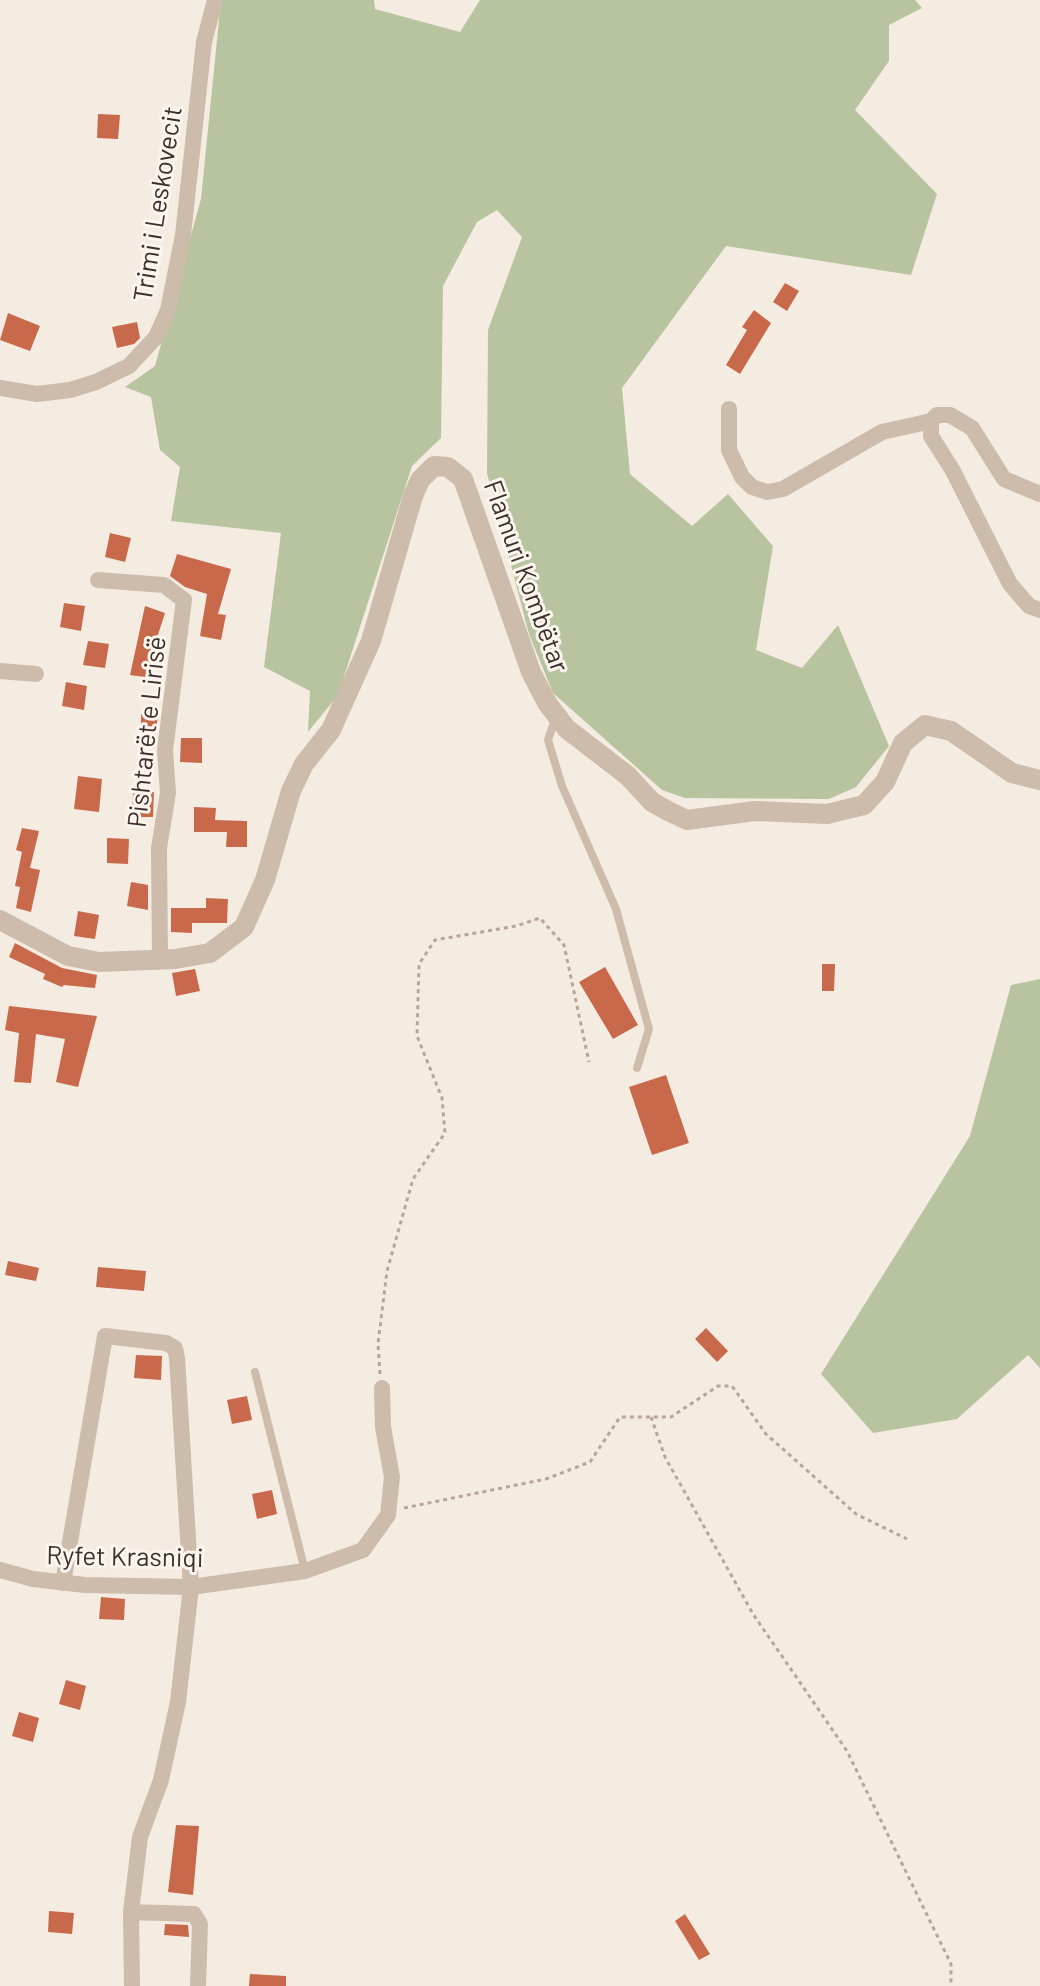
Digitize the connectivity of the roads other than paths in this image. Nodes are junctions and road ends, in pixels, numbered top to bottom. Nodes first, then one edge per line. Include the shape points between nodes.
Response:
1 (215, 0) edge
2 (0, 388) edge
3 (729, 409) dead end
4 (931, 421) junction
5 (1040, 494) edge
6 (98, 580) dead end
7 (1040, 610) edge
8 (0, 671) edge
9 (36, 674) dead end
10 (556, 714) junction
11 (1040, 780) edge
12 (0, 920) edge
13 (160, 960) junction
14 (637, 1068) dead end
15 (255, 1372) dead end
16 (382, 1388) road end
17 (0, 1570) edge
18 (305, 1571) junction
19 (63, 1583) junction
20 (191, 1587) junction
21 (131, 1912) junction
22 (132, 1986) edge
23 (198, 1986) edge

1 - 2 street, Trimi i Leskovecit via 204,42 183,235 168,310 156,337 129,366 83,386 37,394
3 - 4 street via 729,450 742,477 767,492 783,489 882,432
4 - 5 street via 950,415 972,428 1004,479
4 - 7 street via 931,436 1010,584 1029,606
6 - 13 street, Pishtarët e Lirisë via 164,585 184,600 165,750 168,793 159,848
8 - 9 street
10 - 11 street, Flamuri Kombëtar via 652,802 687,820 755,811 827,814 864,805 885,782 903,743 925,725 951,731 1012,773
10 - 13 street, Flamuri Kombëtar via 531,672 463,479 448,467 434,466 413,496 371,641 331,730 291,791 265,880 244,927 210,953
10 - 14 lane via 548,740 562,786 616,909 649,1029
12 - 13 street, Flamuri Kombëtar via 68,956 99,962
15 - 18 lane
16 - 18 street, Ryfet Krasniqi via 392,1477 389,1511 363,1550
17 - 19 street, Ryfet Krasniqi
18 - 20 street, Ryfet Krasniqi
19 - 20 street, Ryfet Krasniqi
19 - 20 street via 105,1336 175,1348
20 - 21 street via 178,1702 161,1780 140,1837
21 - 22 street
21 - 23 street via 194,1914 200,1924

